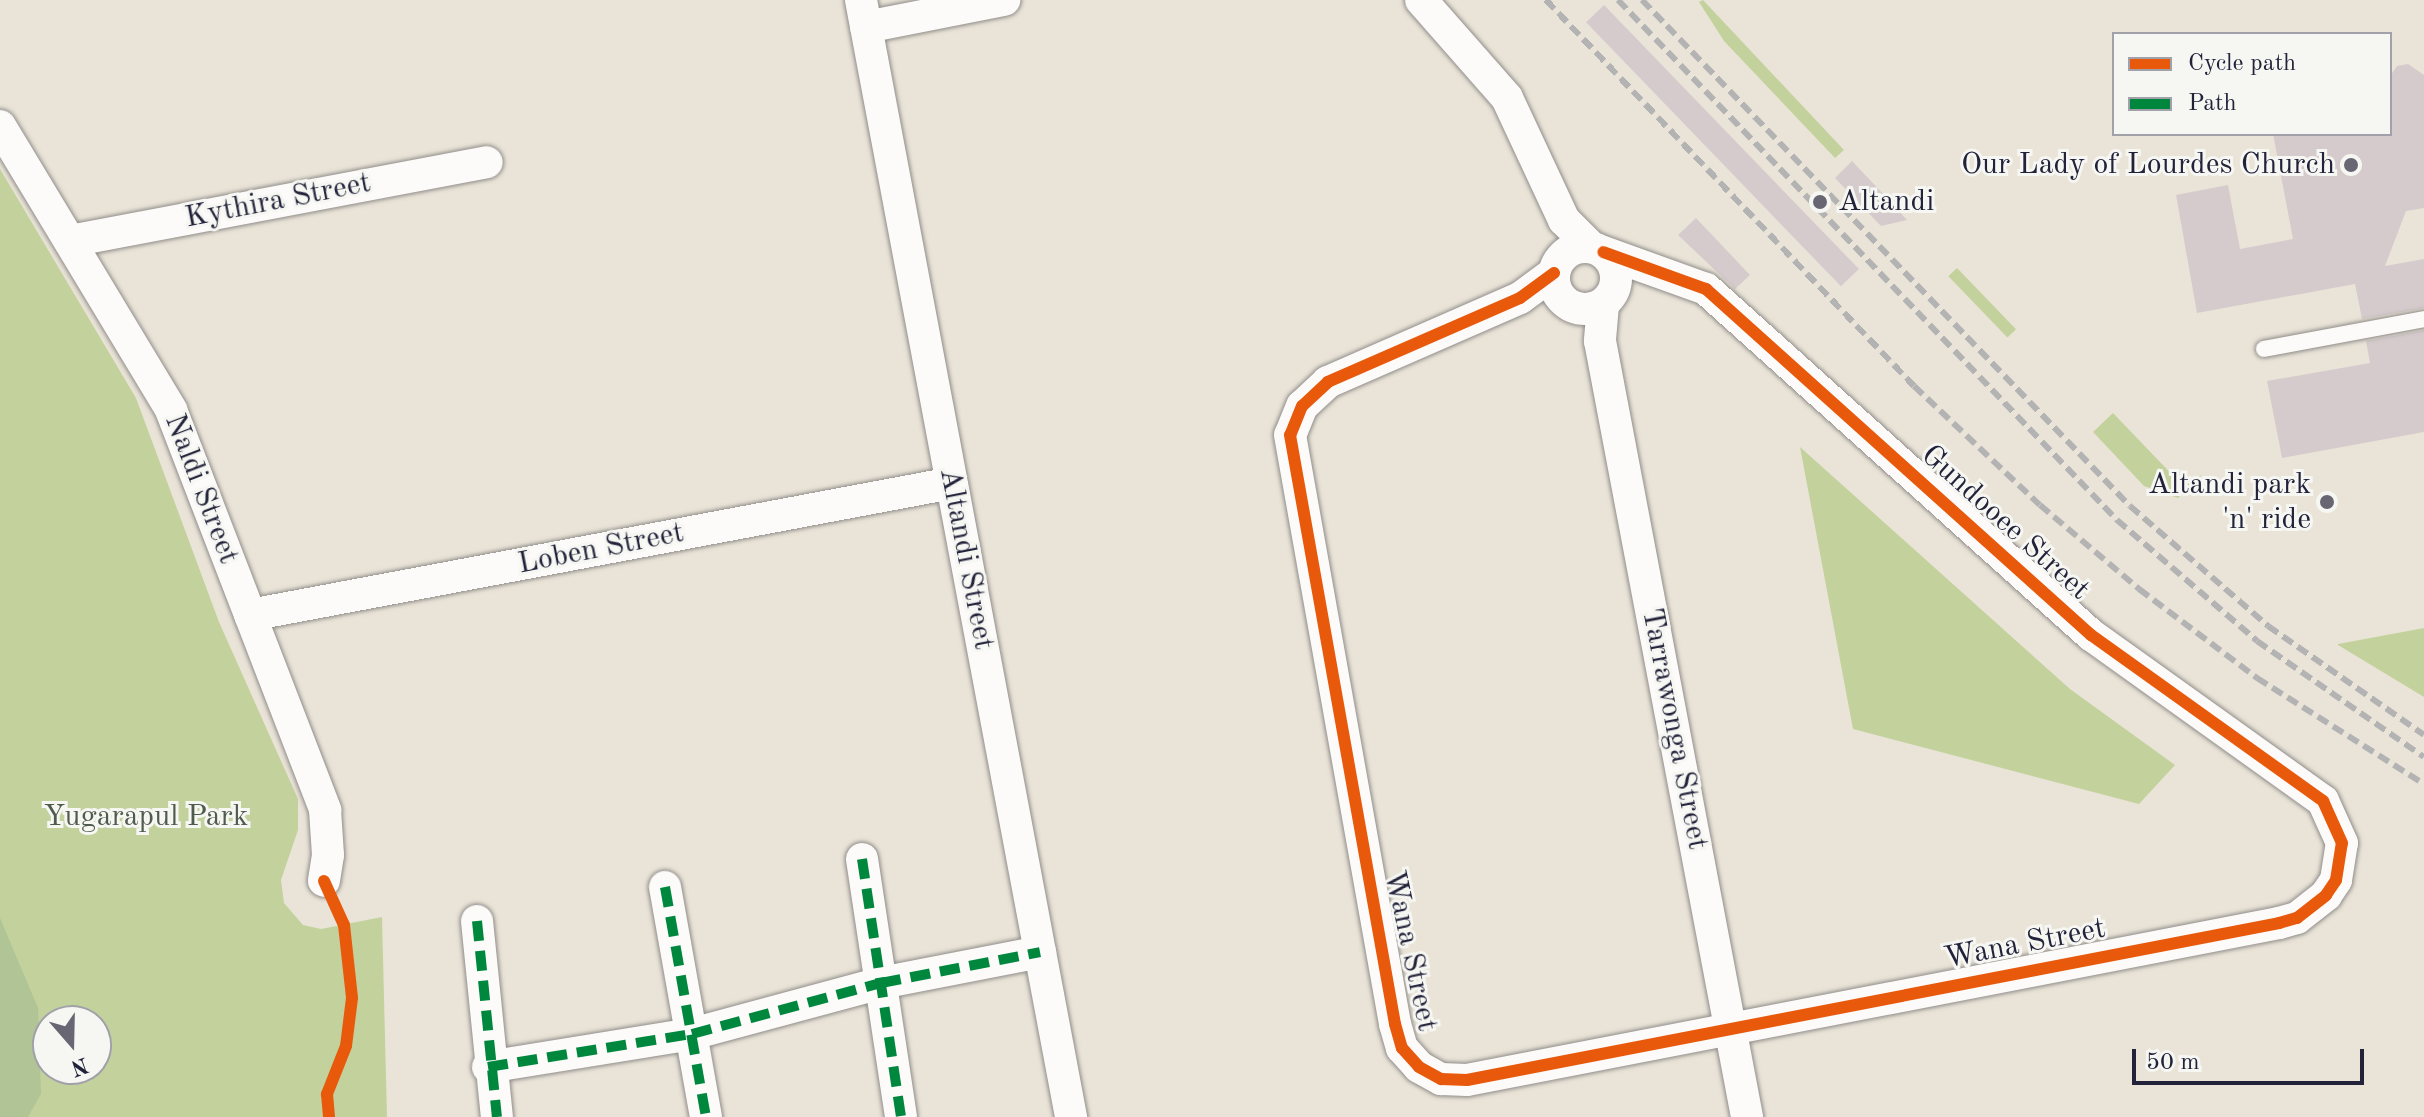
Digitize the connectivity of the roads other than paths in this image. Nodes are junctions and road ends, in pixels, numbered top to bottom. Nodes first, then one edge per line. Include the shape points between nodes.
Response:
1 (1004, 0) edge
2 (1421, 0) edge
3 (864, 13) edge
4 (0, 126) edge
5 (487, 162) dead end
6 (1564, 220) junction
7 (70, 241) junction
8 (1597, 250) junction
9 (1588, 285) junction
10 (2424, 319) edge
11 (2264, 349) dead end
12 (952, 483) junction
13 (250, 615) junction
14 (862, 859) dead end
15 (2341, 862) joint
16 (324, 881) dead end
17 (665, 887) dead end
18 (477, 921) dead end
19 (1040, 952) junction
20 (881, 983) junction
21 (1730, 1027) junction
22 (692, 1034) junction
23 (488, 1067) junction
24 (901, 1116) edge
25 (497, 1117) edge
26 (706, 1117) edge
27 (1071, 1117) edge
28 (1747, 1117) edge

1 - 3 street
2 - 6 street, Gundooee Street via 1507,98
3 - 12 street, Altandi Street
4 - 7 street, Naldi Street
5 - 7 street, Kythira Street
6 - 8 street, Gundooee Street
6 - 9 street
7 - 13 street, Naldi Street via 162,391
8 - 9 street, Gundooee Street
8 - 9 street via 1567,252
9 - 15 street, Gundooee Street via 1668,271 1706,289 2091,635 2226,736 2311,790 2339,828
9 - 21 street, Tarrawonga Street
9 - 21 street, Wana Street via 1520,298 1328,382 1302,406 1290,435 1397,1036 1419,1067 1454,1081
10 - 11 lane
12 - 13 street, Loben Street
12 - 19 street, Altandi Street
13 - 16 street, Naldi Street via 325,810
14 - 20 street
15 - 21 street, Wana Street via 2319,902 2279,923
17 - 22 street
18 - 23 street
19 - 20 street
19 - 27 street, Altandi Street
20 - 22 street
20 - 24 street
21 - 28 street, Tarrawonga Street
22 - 23 street
22 - 26 street
23 - 25 street

